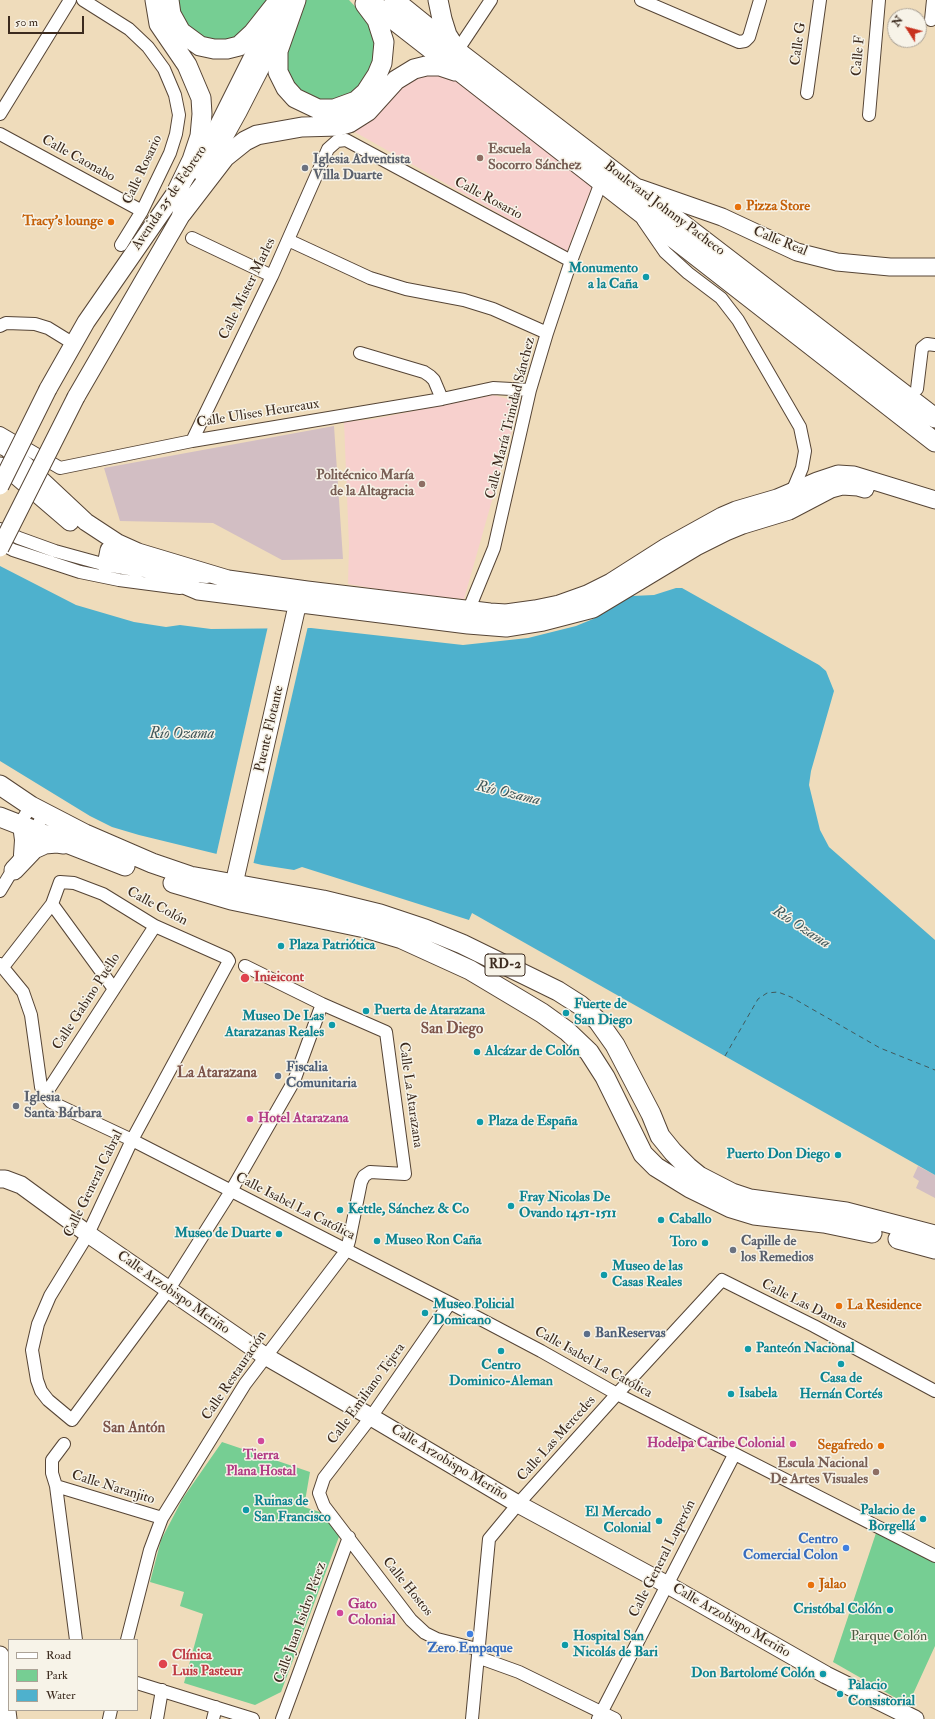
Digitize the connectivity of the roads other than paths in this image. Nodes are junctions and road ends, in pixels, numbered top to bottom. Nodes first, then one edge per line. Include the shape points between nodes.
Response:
1 (70, 0) edge
2 (83, 0) edge
3 (155, 0) edge
4 (168, 0) edge
5 (280, 0) edge
6 (295, 0) edge
7 (361, 0) edge
8 (368, 0) edge
9 (394, 0) edge
10 (438, 0) edge
11 (491, 0) edge
12 (760, 0) edge
13 (820, 0) edge
14 (879, 0) edge
15 (933, 0) edge
16 (643, 1) edge
17 (931, 20) dead end
18 (457, 51) junction
19 (462, 74) junction
20 (807, 93) dead end
21 (0, 114) edge
22 (869, 115) dead end
23 (0, 134) edge
24 (328, 149) joint
25 (604, 174) junction
26 (632, 185) junction
27 (178, 189) junction
28 (142, 211) junction
29 (639, 212) junction
30 (182, 213) junction
31 (192, 238) dead end
32 (288, 240) junction
33 (121, 245) dead end
34 (571, 261) junction
35 (935, 266) edge
36 (272, 276) junction
37 (0, 326) edge
38 (547, 333) junction
39 (74, 344) junction
40 (929, 345) edge
41 (360, 353) dead end
42 (917, 389) dead end
43 (530, 390) junction
44 (442, 399) junction
45 (935, 418) edge
46 (0, 433) edge
47 (192, 440) junction
48 (935, 442) edge
49 (0, 445) edge
50 (0, 466) edge
51 (0, 486) edge
52 (792, 492) junction
53 (935, 500) edge
54 (935, 511) edge
55 (0, 529) edge
56 (0, 543) edge
57 (0, 548) edge
58 (108, 558) junction
59 (153, 572) junction
60 (228, 579) junction
61 (198, 591) junction
62 (299, 596) junction
63 (469, 609) junction
64 (0, 785) edge
65 (37, 809) junction
66 (0, 817) edge
67 (28, 828) junction
68 (72, 846) junction
69 (16, 864) junction
70 (234, 884) junction
71 (0, 891) edge
72 (52, 904) junction
73 (155, 926) junction
74 (227, 958) joint
75 (2, 965) edge
76 (245, 966) dead end
77 (114, 989) junction
78 (322, 1004) junction
79 (45, 1095) junction
80 (132, 1140) junction
81 (405, 1174) joint
82 (0, 1179) edge
83 (231, 1191) junction
84 (88, 1234) junction
85 (935, 1235) edge
86 (935, 1249) edge
87 (346, 1251) junction
88 (722, 1280) joint
89 (169, 1289) junction
90 (450, 1303) junction
91 (265, 1356) junction
92 (935, 1391) edge
93 (616, 1394) junction
94 (371, 1417) junction
95 (64, 1444) dead end
96 (734, 1455) junction
97 (56, 1486) junction
98 (518, 1504) junction
99 (324, 1506) joint
100 (162, 1518) junction
101 (349, 1537) junction
102 (935, 1556) edge
103 (666, 1584) junction
104 (76, 1639) edge
105 (127, 1639) edge
106 (480, 1652) junction
107 (0, 1655) edge
108 (0, 1660) edge
109 (138, 1683) edge
110 (162, 1690) junction
111 (214, 1713) edge
112 (599, 1716) edge
113 (8, 1719) edge
114 (157, 1719) edge
115 (253, 1719) edge
116 (282, 1719) edge
117 (472, 1719) edge
118 (615, 1719) edge
119 (916, 1719) edge

1 - 21 street
2 - 28 street, Calle Rosario via 129,29 148,47 164,70 175,95 179,115 176,134 170,153
3 - 27 main road via 159,24 187,65 201,98 200,136
4 - 5 main road via 171,14 182,32 200,46 220,49 239,46
5 - 27 main road, Avenida 25 de Febrero via 218,126
6 - 7 main road via 278,51 278,72 286,88 295,98 318,109 334,109 356,101 366,92 382,63 384,42 378,20
6 - 30 main road, Avenida 25 de Febrero via 238,112
8 - 19 main road, Boulevard Johnny Pacheco
9 - 18 main road, Boulevard Johnny Pacheco
10 - 18 main road via 447,35
11 - 18 street
12 - 16 street via 749,37 738,42
13 - 20 street, Calle G
14 - 22 street, Calle F
15 - 17 street
18 - 25 main road, Boulevard Johnny Pacheco
19 - 25 main road, Boulevard Johnny Pacheco
19 - 30 main road via 440,66 414,69 396,80 368,111 350,123 339,126 302,127 257,135 225,157
23 - 28 street, Calle Caonabo
24 - 32 street, Calle Mister Marles
24 - 34 street, Calle Rosario via 337,141 346,140
25 - 26 main road, Boulevard Johnny Pacheco
25 - 29 main road, Boulevard Johnny Pacheco
25 - 34 street, Calle María Trinidad Sánchez
26 - 35 main road, Calle Real via 722,217 797,252 831,260 890,267
26 - 45 main road, Boulevard Johnny Pacheco
27 - 39 main road, Avenida 25 de Febrero via 86,322
28 - 33 street, Calle Rosario
29 - 48 main road, Boulevard Johnny Pacheco
29 - 52 street, Boulevard Johnny Pacheco via 665,252 721,298 738,320 800,428 805,451 802,468
30 - 57 main road, Avenida 25 de Febrero, bridge via 76,397
31 - 36 street
32 - 36 street, Calle Mister Marles
32 - 38 street via 370,278 406,289 464,300
34 - 38 street, Calle María Trinidad Sánchez
36 - 47 street, Calle Mister Marles
37 - 39 street via 6,323 35,324 48,328
38 - 43 street, Calle María Trinidad Sánchez
39 - 51 main road, Avenida 25 de Febrero, bridge via 48,389
40 - 42 street via 922,348
41 - 44 street via 424,372 434,380
43 - 44 street, Calle Ulises Heureaux via 492,388
43 - 63 street, Calle María Trinidad Sánchez via 494,548
44 - 47 street, Calle Ulises Heureaux
46 - 47 street, Calle Ulises Heureaux via 60,468
49 - 60 main road via 7,448 86,522 118,543 138,552
50 - 58 main road via 14,474
52 - 53 main road via 838,474 854,475
52 - 63 main road via 722,516 587,594 559,604 506,613
54 - 62 main road via 858,487 842,486 822,493 789,512 726,532 696,547 593,609 543,622 506,628 468,625
55 - 58 street via 55,551
56 - 61 street via 13,550 80,572
58 - 59 main road
59 - 60 street
59 - 61 main road
60 - 62 main road
61 - 62 main road
62 - 63 main road
62 - 70 main road, Puente Flotante
64 - 65 main road, RD-2
65 - 67 street
65 - 67 street
65 - 70 main road, RD-2 via 116,849 152,863 190,876
66 - 67 main road, RD-2
67 - 68 main road, RD-2
67 - 69 street
67 - 69 street via 21,840
68 - 69 main road via 45,844 34,849
68 - 70 main road, RD-2 via 180,886
69 - 71 street
70 - 85 main road, RD-2 via 323,900 397,919 462,944 558,991 598,1021 615,1045 660,1136 673,1152 699,1176 732,1193 767,1203 846,1212
70 - 86 main road, RD-2 via 402,939 470,970 542,1013 567,1031 589,1052 605,1077 643,1154 656,1167 704,1196 754,1215 849,1227
72 - 73 street, Calle Colón via 60,882 74,883 103,894
72 - 75 street
72 - 77 street
73 - 74 street, Calle Colón
73 - 77 street, Calle Gabino Puello
74 - 80 street, Calle General Cabral via 229,961
75 - 79 street via 23,992 30,1015 41,1087
76 - 78 street, Calle La Atarazana
77 - 79 street, Calle Gabino Puello
78 - 81 street, Calle La Atarazana via 386,1032
78 - 83 street via 294,1081
79 - 80 street, Calle Isabel La Católica via 51,1102
80 - 83 street, Calle Isabel La Católica
80 - 84 street, Calle General Cabral
81 - 87 street, Calle Restauración via 370,1172 364,1176
82 - 84 main road, Calle Arzobispo Meriño via 21,1185
83 - 87 street, Calle Isabel La Católica
83 - 89 street
84 - 89 main road, Calle Arzobispo Meriño
84 - 89 street, Calle General Cabral via 50,1296 38,1324 32,1350 36,1380 41,1391 72,1420
87 - 90 street, Calle Isabel La Católica
87 - 91 street, Calle Restauración
88 - 92 street, Calle Las Damas
88 - 93 street, Calle Las Mercedes
89 - 91 main road, Calle Arzobispo Meriño
90 - 93 street, Calle Isabel La Católica via 542,1351
90 - 94 street, Calle Emiliano Tejera
91 - 94 main road, Calle Arzobispo Meriño
91 - 100 street, Calle Restauración via 244,1384
93 - 96 street, Calle Isabel La Católica
93 - 98 street, Calle Las Mercedes
94 - 98 main road, Calle Arzobispo Meriño
94 - 99 street, Calle Emiliano Tejera via 324,1478 319,1493
95 - 97 street via 52,1460
96 - 102 street, Calle Isabel La Católica
96 - 103 street, Calle General Luperón
97 - 100 street, Calle Naranjito
97 - 104 street
98 - 103 main road, Calle Arzobispo Meriño
98 - 106 street, Calle Las Mercedes via 489,1539
99 - 101 street, Calle Hostos
100 - 105 street, Calle Restauración via 150,1550
101 - 106 street, Calle Hostos via 411,1620 425,1633
101 - 116 street, Calle Juan Isidro Pérez
103 - 112 street, Calle General Luperón
103 - 119 main road, Calle Arzobispo Meriño via 826,1675
106 - 112 street, Calle Hostos via 483,1659 519,1672
106 - 117 street, Calle Las Mercedes
107 - 108 main road
108 - 113 main road
109 - 110 street
110 - 111 street
110 - 114 street
111 - 115 street
112 - 118 street, Calle Hostos

